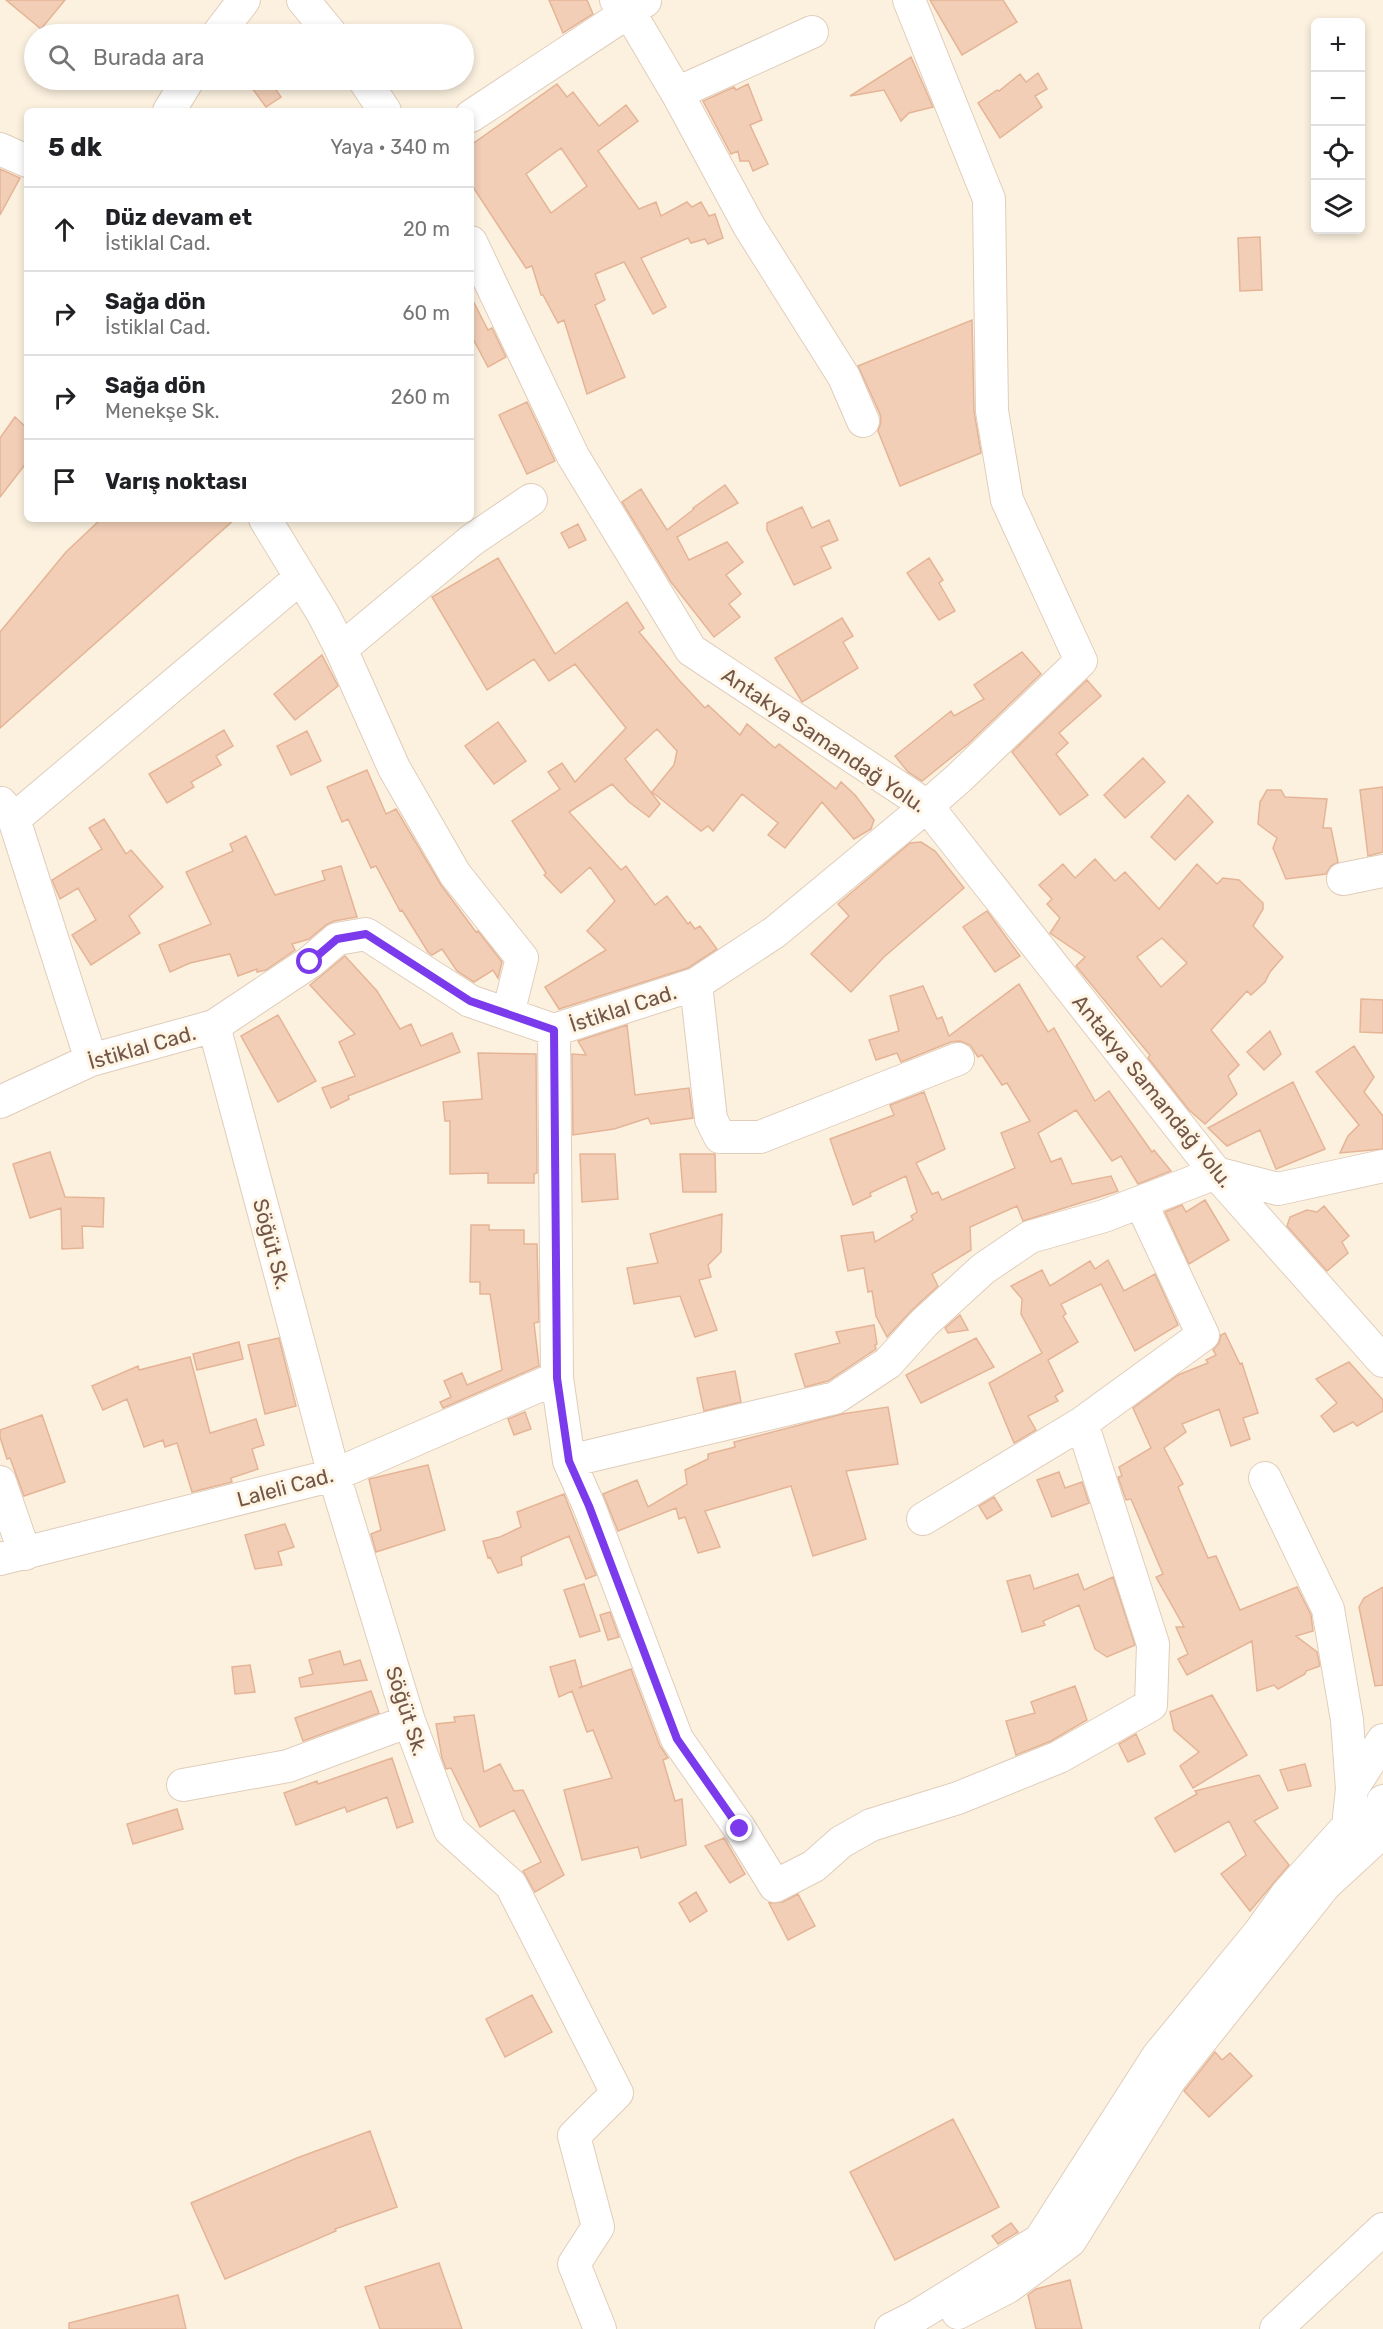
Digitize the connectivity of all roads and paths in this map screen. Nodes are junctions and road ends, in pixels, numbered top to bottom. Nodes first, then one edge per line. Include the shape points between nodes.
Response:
1 (244, 0) edge
2 (303, 0) edge
3 (909, 0) edge
4 (630, 4) edge
5 (226, 24) edge
6 (323, 24) edge
7 (812, 32) dead end
8 (182, 90) edge
9 (371, 90) edge
10 (677, 93) junction
11 (171, 108) edge
12 (384, 108) edge
13 (474, 114) edge
14 (0, 149) edge
15 (24, 160) edge
16 (474, 248) edge
17 (863, 421) dead end
18 (531, 500) dead end
19 (267, 522) edge
20 (300, 578) junction
21 (341, 649) junction
22 (927, 806) junction
23 (7, 811) edge
24 (1383, 871) edge
25 (1343, 879) dead end
26 (696, 984) junction
27 (508, 1014) junction
28 (214, 1026) junction
29 (554, 1030) junction
30 (958, 1059) dead end
31 (91, 1060) junction
32 (0, 1102) edge
33 (1383, 1166) edge
34 (1216, 1173) junction
35 (1141, 1203) junction
36 (1383, 1361) edge
37 (557, 1378) junction
38 (1082, 1423) junction
39 (569, 1461) junction
40 (334, 1475) junction
41 (1265, 1478) dead end
42 (0, 1482) edge
43 (923, 1519) dead end
44 (12, 1556) edge
45 (409, 1721) junction
46 (1383, 1740) edge
47 (183, 1785) dead end
48 (1352, 1789) junction
49 (1383, 1801) edge
50 (1348, 1826) junction
51 (1380, 1838) edge
52 (1383, 2229) edge
53 (600, 2329) edge
54 (891, 2329) edge
55 (928, 2329) edge
56 (1276, 2329) edge

1 - 5 street
2 - 6 street
3 - 22 street, İstiklal Cad. via 988,199 992,411 1006,500 1081,661
4 - 10 street
4 - 13 street
7 - 10 street
8 - 11 street
9 - 12 street
10 - 17 street via 749,226 844,377
14 - 15 street
16 - 22 street, Antakya Samandağ Yolu. via 573,456 691,650
18 - 21 street via 472,540
19 - 20 street
20 - 21 street
20 - 23 street
21 - 27 street via 394,768 450,864 522,958
22 - 26 street, İstiklal Cad. via 775,932
22 - 34 street, Antakya Samandağ Yolu.
23 - 31 street
24 - 25 street
26 - 29 street, İstiklal Cad.
26 - 30 street via 711,1119 720,1137 760,1137
27 - 28 street, İstiklal Cad. via 470,1001 366,934 337,939 310,962
27 - 29 street, İstiklal Cad.
28 - 31 street, İstiklal Cad.
28 - 40 street, Söğüt Sk.
29 - 37 street
31 - 32 street, İstiklal Cad.
33 - 34 street via 1278,1189
34 - 35 street
34 - 36 street, Antakya Samandağ Yolu.
35 - 38 street via 1203,1335
35 - 39 street via 1030,1237 983,1269 924,1323 888,1363 836,1398
37 - 39 street
37 - 40 street, Laleli Cad.
38 - 39 street via 1153,1644 1151,1705 1059,1757 958,1798 871,1825 841,1842 814,1866 775,1886 677,1739
38 - 43 street
40 - 44 street, Laleli Cad.
40 - 45 street, Söğüt Sk.
41 - 48 street via 1328,1609 1347,1720
42 - 44 street
45 - 47 street via 288,1766
45 - 53 street, Söğüt Sk. via 450,1830 511,1885 617,2093 574,2136 598,2227 574,2264
46 - 48 street
48 - 50 street
49 - 51 street
50 - 51 street
50 - 54 street via 1287,1894 1158,2056 1040,2240
51 - 55 street via 1325,1885 1171,2078 1070,2241 1008,2286
52 - 56 street

